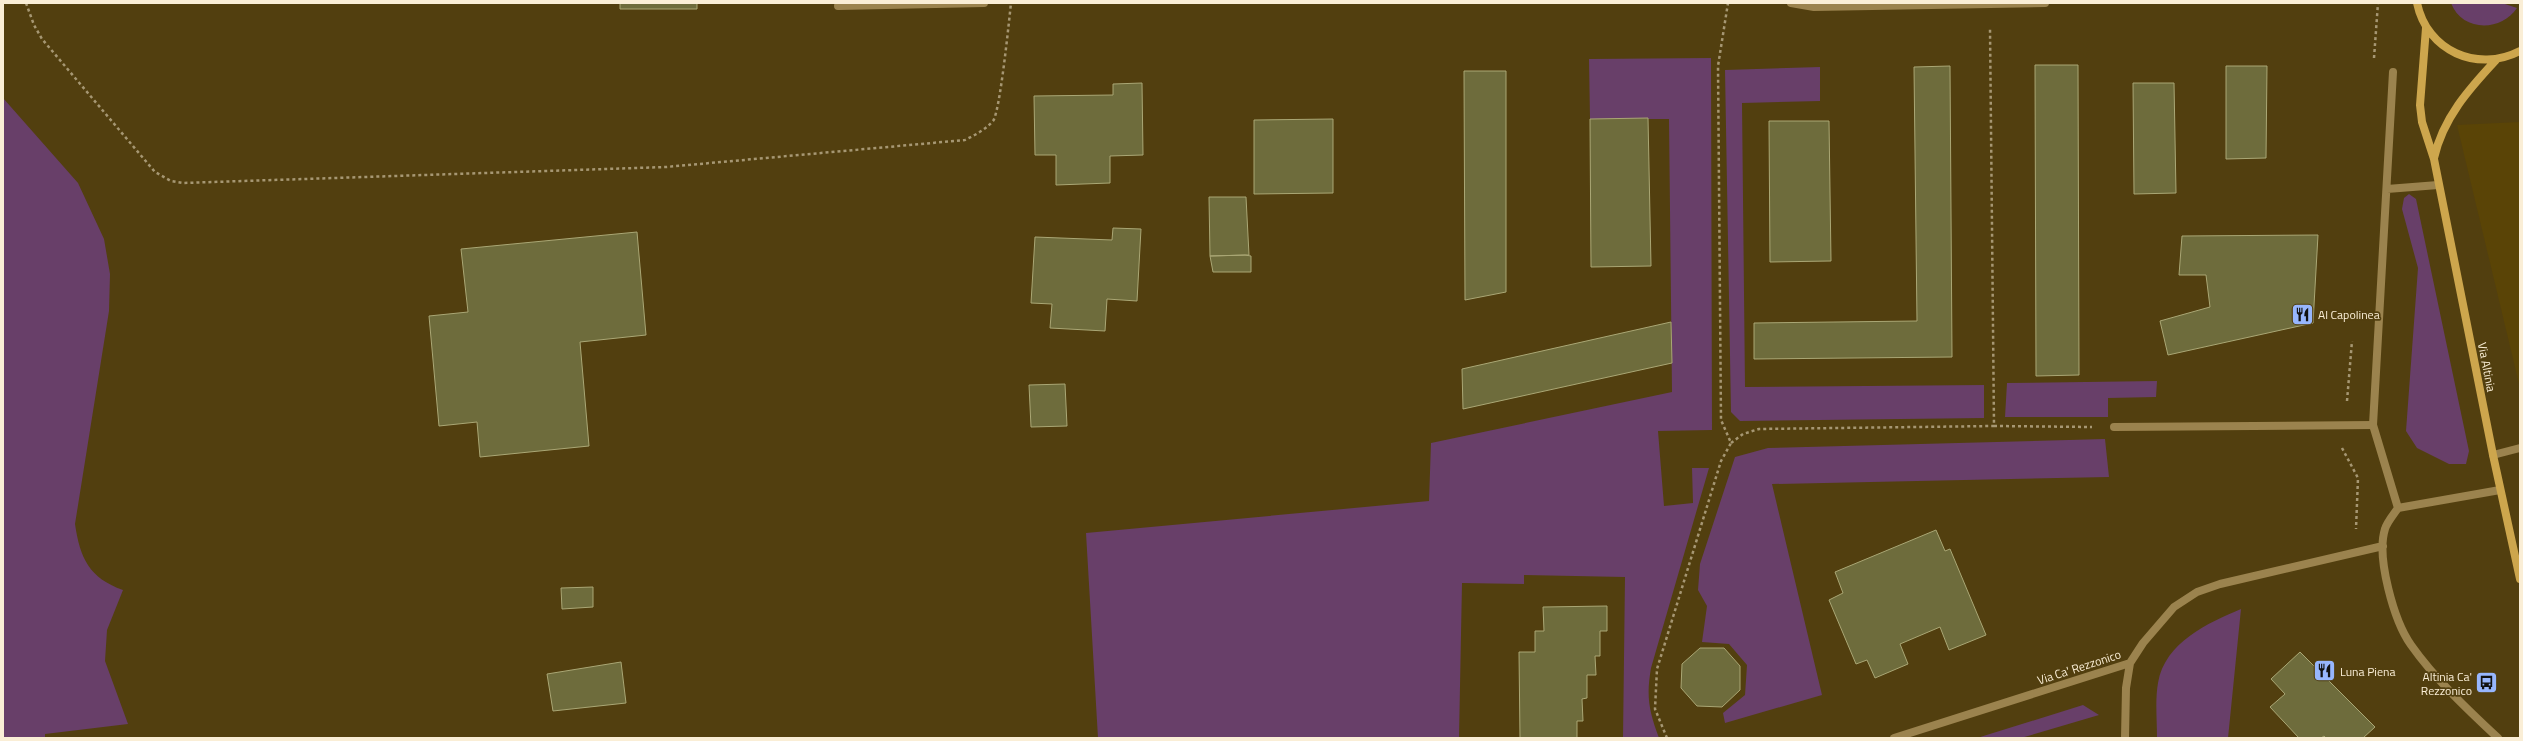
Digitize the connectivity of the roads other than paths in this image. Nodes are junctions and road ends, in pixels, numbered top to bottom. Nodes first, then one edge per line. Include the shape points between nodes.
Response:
1 (984, 3) edge
2 (1791, 3) edge
3 (2045, 3) edge
4 (2417, 3) edge
5 (1989, 4) edge
6 (1814, 5) edge
7 (838, 6) dead end
8 (2426, 28) junction
9 (2520, 52) edge
10 (2496, 60) junction
11 (2393, 72) dead end
12 (2434, 159) junction
13 (2438, 185) junction
14 (2387, 189) junction
15 (2373, 425) junction
16 (2114, 427) road end
17 (2520, 448) edge
18 (2493, 455) junction
19 (2500, 490) junction
20 (2398, 508) junction
21 (2383, 546) junction
22 (2520, 579) edge
23 (2130, 663) junction
24 (1894, 738) edge
25 (2125, 738) edge
26 (2498, 738) edge

1 - 7 street
2 - 6 street
3 - 5 street
4 - 8 main road, Via Altinia
5 - 6 street
8 - 10 main road, Via Altinia via 2439,44 2456,54 2476,60
8 - 12 main road, Via Altinia via 2420,105 2422,122
9 - 10 main road, Via Altinia
10 - 12 main road, Via Altinia via 2468,90 2447,122 2438,139
11 - 14 street
12 - 13 main road, Via Altinia
13 - 14 street
13 - 18 main road, Via Altinia
14 - 15 street
15 - 16 street
15 - 20 street
17 - 18 street
18 - 19 main road, Via Altinia
19 - 20 street
19 - 22 main road, Via Altinia
20 - 21 street via 2385,528
21 - 23 street, Via Ca' Rezzonico via 2220,584 2197,592 2174,607 2143,643
21 - 26 street via 2388,590 2410,644 2432,671
23 - 24 street, Via Ca' Rezzonico
23 - 25 street via 2126,688

